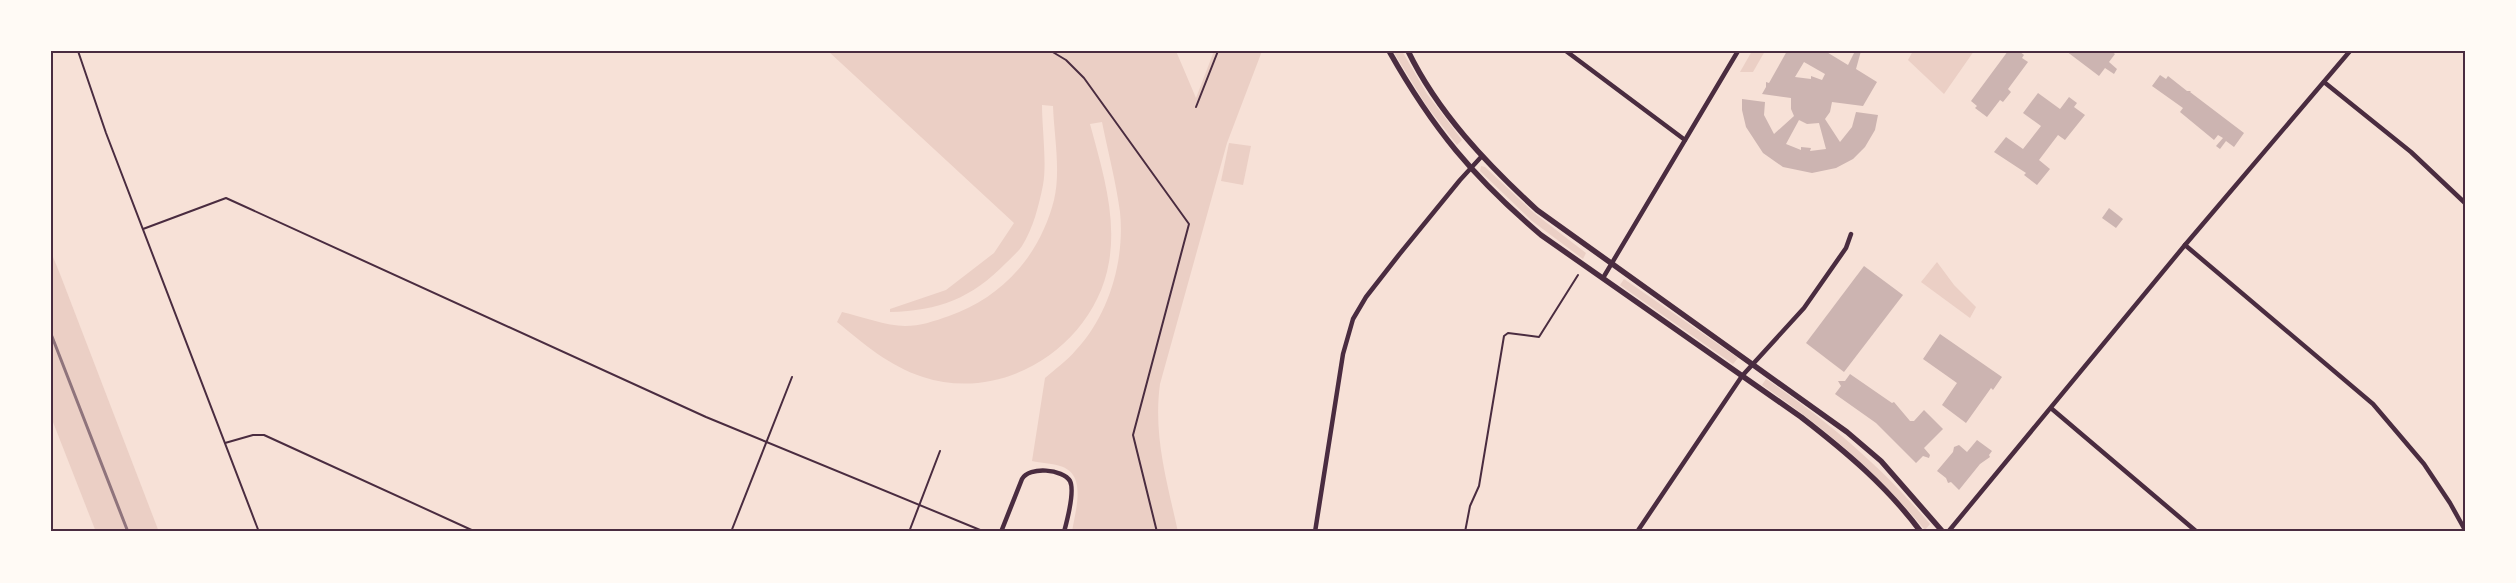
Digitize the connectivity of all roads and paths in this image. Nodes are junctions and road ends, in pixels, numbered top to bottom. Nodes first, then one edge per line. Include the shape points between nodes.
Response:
1 (78, 51) edge
2 (1051, 51) edge
3 (1218, 51) edge
4 (1389, 51) edge
5 (1408, 51) edge
6 (1566, 51) edge
7 (1738, 51) edge
8 (2350, 51) edge
9 (2324, 82) junction
10 (1196, 107) dead end
11 (1685, 140) junction
12 (1482, 156) junction
13 (1470, 169) junction
14 (2465, 203) edge
15 (143, 229) junction
16 (1851, 234) dead end
17 (2185, 245) junction
18 (1611, 264) junction
19 (1578, 275) dead end
20 (1603, 278) junction
21 (1754, 364) junction
22 (1742, 376) junction
23 (792, 377) dead end
24 (2052, 409) junction
25 (766, 442) junction
26 (225, 443) junction
27 (940, 451) dead end
28 (920, 505) junction
29 (2465, 529) edge
30 (259, 532) edge
31 (476, 532) edge
32 (731, 532) edge
33 (909, 532) edge
34 (985, 532) edge
35 (1001, 532) edge
36 (1064, 532) edge
37 (1157, 532) edge
38 (1315, 532) edge
39 (1465, 532) edge
40 (1638, 532) edge
41 (1921, 532) edge
42 (1943, 532) edge
43 (1948, 532) edge
44 (2197, 532) edge

1 - 15 lane
2 - 37 path via 1066,60 1084,78 1189,224 1133,435
3 - 10 path
4 - 13 street via 1426,114
5 - 12 street via 1441,106
6 - 11 street
7 - 11 street
8 - 9 street
9 - 14 street via 2411,152
9 - 17 street
11 - 18 street
12 - 13 street
12 - 18 street via 1537,210
13 - 20 street via 1541,235
13 - 38 street via 1377,282 1354,319 1343,354
15 - 25 lane via 226,198 706,418
15 - 26 lane
16 - 21 street via 1846,248 1804,308
17 - 24 street
17 - 29 street via 2373,404 2424,464
18 - 20 street
18 - 21 street
19 - 39 path via 1539,337 1508,333 1504,336 1479,486 1470,506
20 - 22 street
21 - 22 street
21 - 42 street via 1881,461
22 - 40 street
22 - 41 street via 1800,417 1864,469
23 - 25 lane
24 - 43 street
24 - 44 street
25 - 28 lane
25 - 32 lane
26 - 30 lane
26 - 31 lane via 264,435
27 - 28 lane
28 - 33 lane
28 - 34 lane
35 - 36 street via 1022,479 1033,470 1062,474 1070,482

